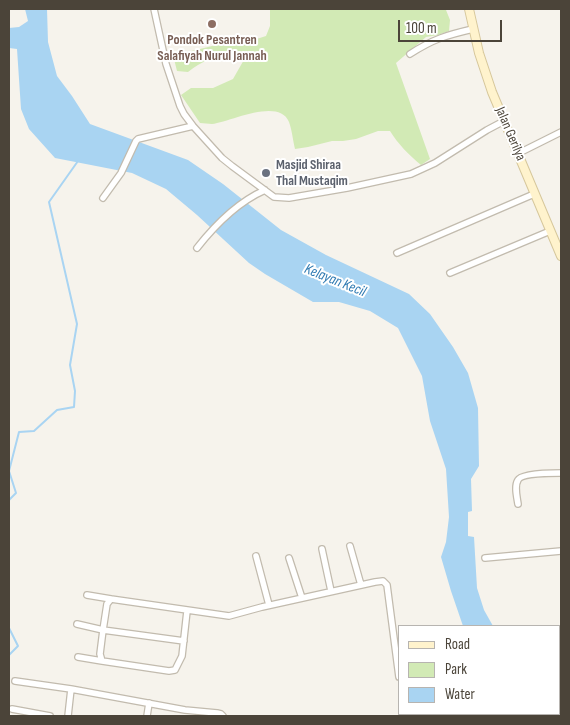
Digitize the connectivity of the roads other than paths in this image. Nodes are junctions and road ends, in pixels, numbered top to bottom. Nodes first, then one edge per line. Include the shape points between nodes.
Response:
1 (154, 9) edge
2 (469, 9) edge
3 (473, 29) junction
4 (410, 54) dead end
5 (504, 121) junction
6 (194, 126) junction
7 (561, 132) edge
8 (518, 154) junction
9 (265, 190) junction
10 (534, 194) junction
11 (102, 198) dead end
12 (550, 231) junction
13 (197, 248) dead end
14 (397, 253) dead end
15 (561, 256) edge
16 (450, 273) dead end
17 (561, 473) edge
18 (518, 504) dead end
19 (350, 546) dead end
20 (322, 549) dead end
21 (561, 551) edge
22 (256, 556) dead end
23 (289, 558) dead end
24 (485, 558) dead end
25 (361, 585) junction
26 (331, 591) junction
27 (87, 595) dead end
28 (302, 598) junction
29 (110, 599) junction
30 (269, 605) junction
31 (187, 611) junction
32 (77, 624) dead end
33 (103, 630) junction
34 (184, 641) junction
35 (78, 657) dead end
36 (102, 661) junction
37 (398, 673) edge
38 (15, 681) dead end
39 (71, 689) junction
40 (149, 704) junction
41 (12, 709) dead end
42 (50, 716) edge
43 (68, 716) edge
44 (147, 716) edge
45 (223, 716) edge

1 - 6 street via 166,64 180,106
2 - 3 street, Jalan Gerilya
3 - 4 street via 444,36
3 - 5 street, Jalan Gerilya via 484,70
5 - 8 street, Jalan Gerilya
5 - 9 street via 411,174 289,198 274,197
6 - 9 street via 227,162
6 - 11 street via 136,141 121,172
7 - 8 street
8 - 10 street, Jalan Gerilya
9 - 13 street via 253,195 214,227
10 - 12 street, Jalan Gerilya
10 - 14 street
12 - 15 street, Jalan Gerilya
12 - 16 street
17 - 18 street via 518,478
19 - 25 street
20 - 26 street
21 - 24 street
22 - 30 street
23 - 28 street
25 - 26 street
25 - 37 street via 383,581 387,585
26 - 28 street
27 - 29 street
28 - 30 street
29 - 31 street
29 - 33 street
30 - 31 street via 229,616
31 - 34 street
32 - 33 street
33 - 34 street
33 - 36 street
34 - 36 street via 182,656 175,670
35 - 36 street
38 - 39 street
39 - 40 street
39 - 43 street
40 - 44 street
40 - 45 street
41 - 42 street

